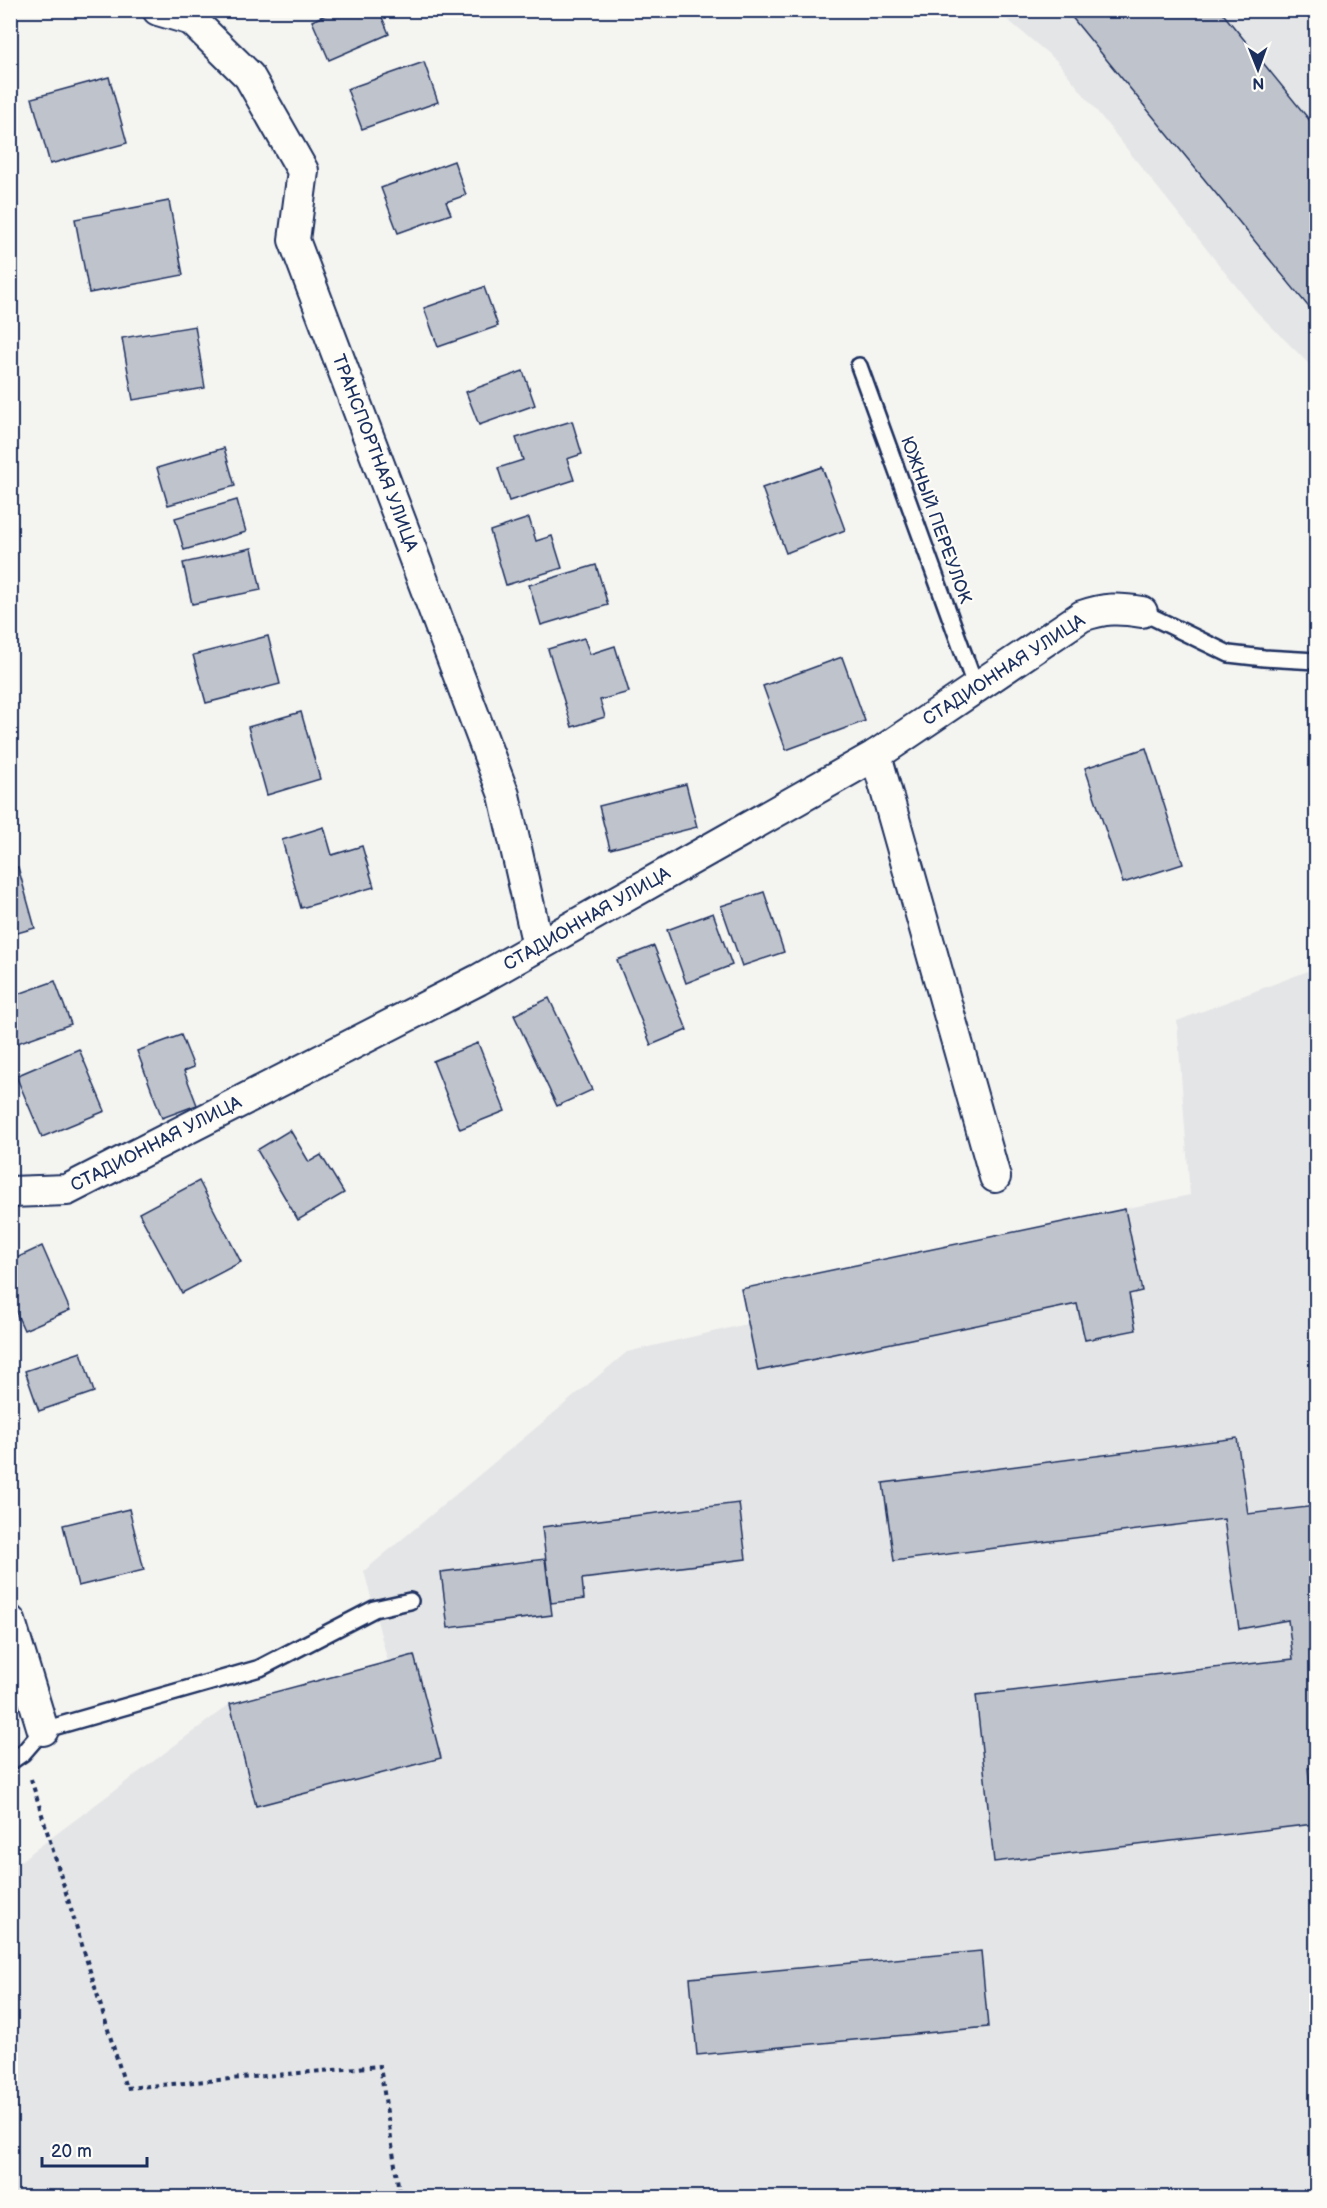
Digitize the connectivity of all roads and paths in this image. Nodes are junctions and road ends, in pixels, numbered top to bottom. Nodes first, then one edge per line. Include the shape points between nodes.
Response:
1 (158, 10) edge
2 (859, 366) dead end
3 (1142, 612) joint
4 (1317, 661) edge
5 (976, 688) junction
6 (876, 755) junction
7 (538, 946) junction
8 (995, 1177) dead end
9 (10, 1192) edge
10 (410, 1601) dead end
11 (10, 1621) edge
12 (43, 1730) junction
13 (17, 1757) edge
14 (400, 2198) edge

1 - 7 street, ТРАНСПОРТНАЯ УЛИЦА via 192,20 249,76 303,171 294,240 504,795
2 - 5 lane, ЮЖНЫЙ ПЕРЕУЛОК
3 - 4 lane via 1229,654
3 - 5 street, СТАДИОННАЯ УЛИЦА via 1117,608 1082,616
5 - 6 street, СТАДИОННАЯ УЛИЦА
6 - 7 street, СТАДИОННАЯ УЛИЦА
6 - 8 street
7 - 9 street, СТАДИОННАЯ УЛИЦА via 67,1190
10 - 12 lane via 374,1609 260,1668
11 - 12 street
12 - 13 lane
13 - 14 path via 54,1859 126,2088 380,2066

